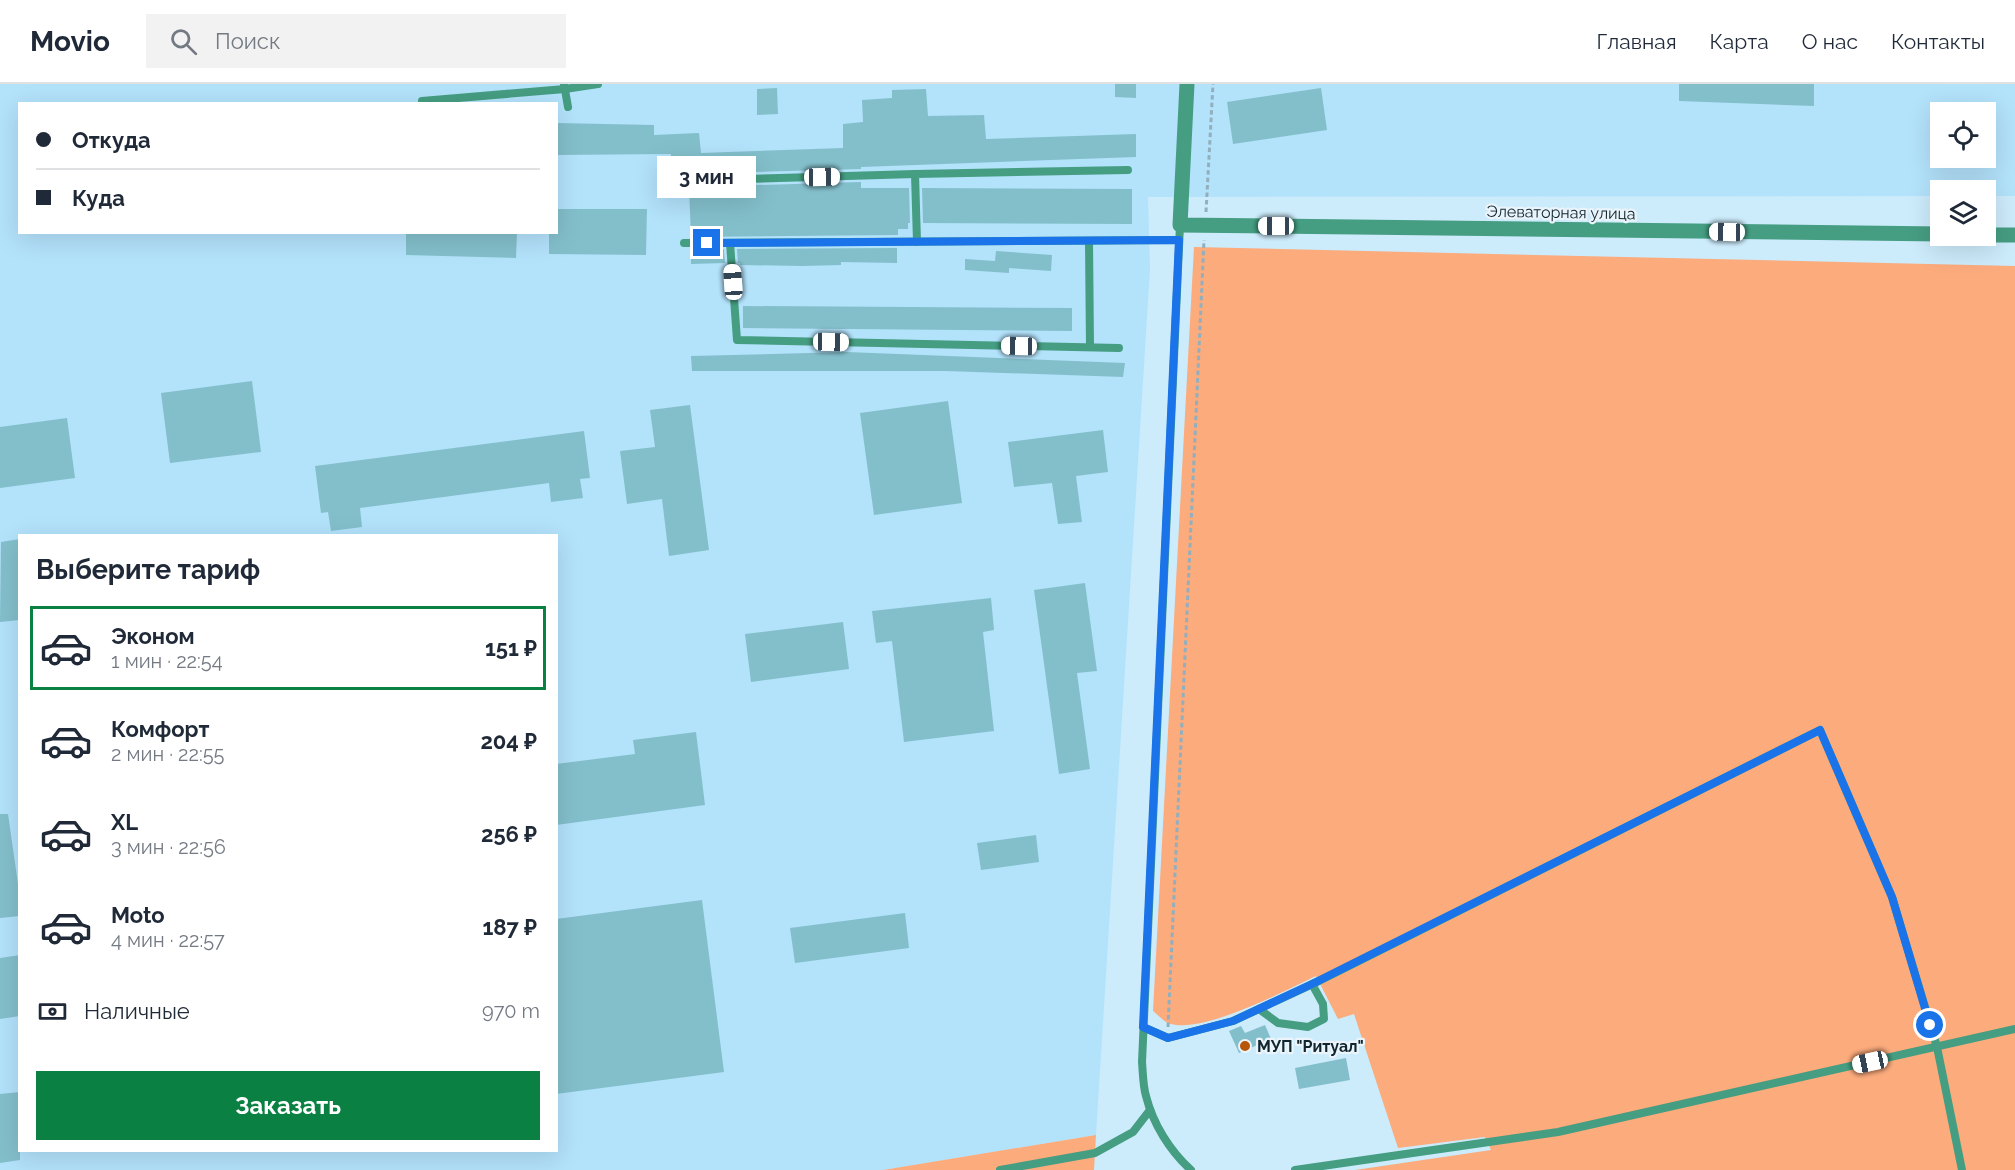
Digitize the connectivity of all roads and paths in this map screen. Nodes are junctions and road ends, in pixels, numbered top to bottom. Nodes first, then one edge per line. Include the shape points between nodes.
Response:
1 (598, 84) edge
2 (1187, 84) edge
3 (1213, 84) edge
4 (565, 87) edge
5 (422, 101) dead end
6 (568, 107) dead end
7 (1128, 170) dead end
8 (915, 174) junction
9 (681, 181) dead end
10 (1205, 226) junction
11 (1180, 233) junction
12 (1930, 234) edge
13 (1996, 235) edge
14 (2015, 235) edge
15 (1089, 241) junction
16 (917, 242) junction
17 (684, 243) dead end
18 (730, 243) junction
19 (1090, 347) junction
20 (1119, 348) dead end
21 (1312, 984) junction
22 (1259, 1009) junction
23 (1143, 1027) junction
24 (2015, 1029) edge
25 (1168, 1038) junction
26 (1937, 1047) junction
27 (1150, 1110) junction
28 (1000, 1170) edge
29 (1191, 1170) edge
30 (1295, 1170) edge
31 (1962, 1170) edge

1 - 4 lane
2 - 11 street
3 - 10 path
4 - 5 lane
4 - 6 lane
7 - 8 lane
8 - 9 lane
8 - 16 lane
10 - 11 street, Элеваторная улица
10 - 12 street, Элеваторная улица
10 - 25 path
11 - 15 lane
11 - 23 lane
13 - 14 street
15 - 16 lane
15 - 19 lane
16 - 18 lane
17 - 18 lane
18 - 19 lane via 736,340
19 - 20 lane
21 - 22 lane
21 - 22 lane via 1323,1004 1324,1019 1308,1027 1278,1023
21 - 26 lane via 1820,730 1892,897
22 - 25 lane via 1233,1021
23 - 25 lane
23 - 27 lane via 1142,1062
24 - 26 lane
26 - 30 lane via 1558,1132
26 - 31 lane
27 - 28 lane via 1133,1132 1095,1153
27 - 29 lane via 1173,1152

